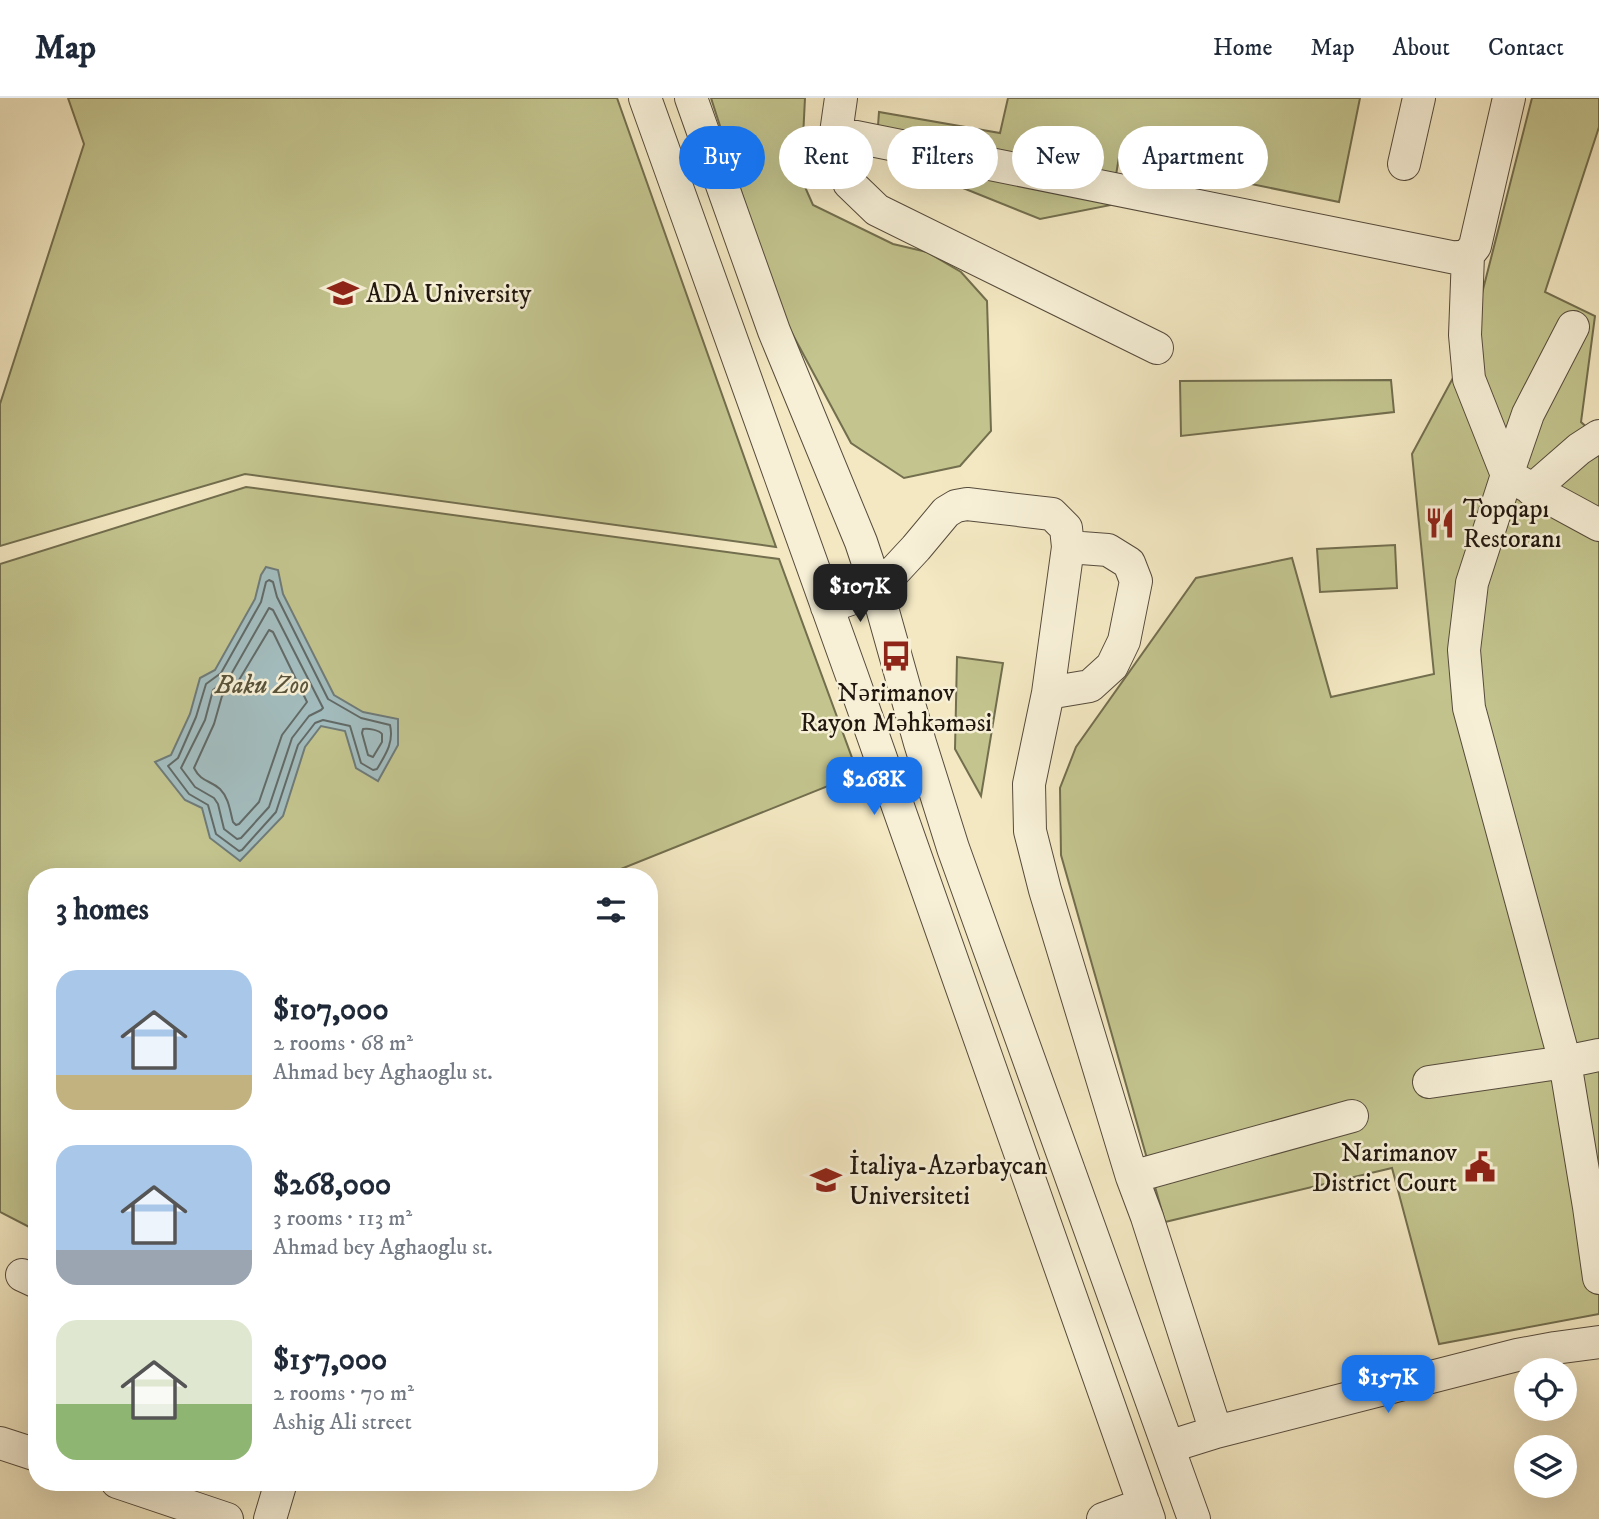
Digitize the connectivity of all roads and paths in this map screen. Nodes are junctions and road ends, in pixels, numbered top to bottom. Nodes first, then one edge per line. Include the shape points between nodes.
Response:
1 (645, 98) edge
2 (691, 98) edge
3 (841, 98) edge
4 (1419, 98) edge
5 (1509, 98) edge
6 (837, 126) edge
7 (873, 140) edge
8 (1404, 164) dead end
9 (855, 189) edge
10 (1468, 256) junction
11 (1573, 327) dead end
12 (1157, 348) dead end
13 (1599, 436) edge
14 (1520, 482) junction
15 (1599, 525) edge
16 (1068, 547) junction
17 (877, 590) junction
18 (827, 607) junction
19 (1048, 693) junction
20 (1599, 1055) edge
21 (1565, 1062) junction
22 (1429, 1082) dead end
23 (1352, 1116) dead end
24 (1132, 1177) junction
25 (1599, 1278) edge
26 (1599, 1342) edge
27 (1216, 1432) junction
28 (0, 1443) edge
29 (1168, 1447) junction
30 (28, 1452) edge
31 (144, 1491) edge
32 (278, 1491) edge
33 (1147, 1512) edge
34 (227, 1519) edge
35 (270, 1519) edge
36 (1103, 1519) edge
37 (1194, 1519) edge

1 - 18 street
2 - 17 street via 774,331
3 - 6 street
4 - 8 street
5 - 10 street via 1475,246
7 - 10 street via 1455,258
9 - 12 street via 877,209
10 - 14 street via 1465,335 1469,379
11 - 14 street via 1528,414
13 - 14 street
14 - 15 street
14 - 21 street via 1472,583 1464,650 1469,708
16 - 17 street via 1066,528 1052,514 956,506
16 - 19 street
16 - 19 street via 1108,550 1129,563 1136,581 1124,641 1112,666 1090,686
17 - 18 street
17 - 29 street via 953,848
18 - 33 street
19 - 24 street via 1029,784 1030,831
20 - 21 street
21 - 22 street
21 - 25 street
23 - 24 street
24 - 27 street
26 - 27 street via 1517,1355
27 - 29 street
28 - 30 street
29 - 37 street
31 - 34 street
32 - 35 street
33 - 36 street

